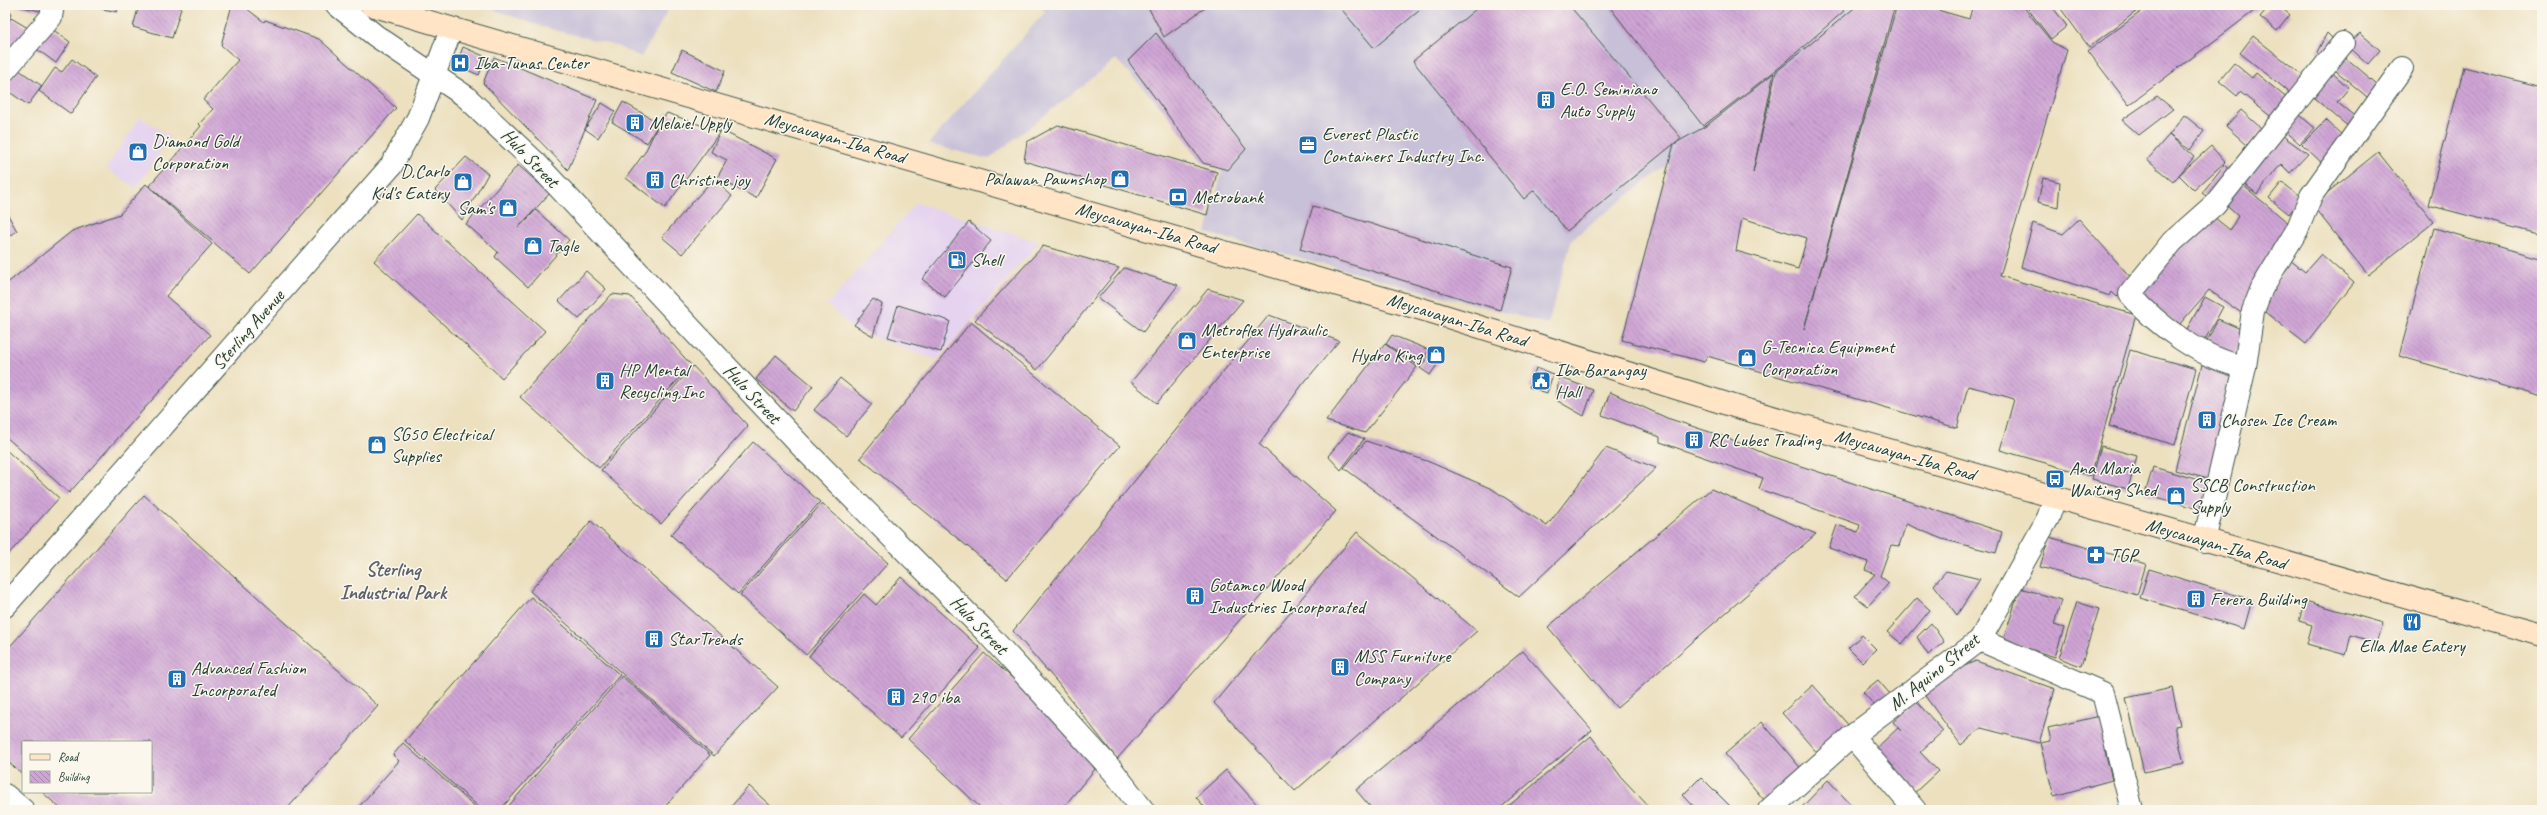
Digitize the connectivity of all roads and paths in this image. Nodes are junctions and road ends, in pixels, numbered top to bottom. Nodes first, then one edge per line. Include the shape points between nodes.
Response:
1 (53, 5) edge
2 (337, 5) edge
3 (371, 5) edge
4 (451, 30) junction
5 (2343, 43) dead end
6 (2402, 68) dead end
7 (5, 70) edge
8 (435, 74) junction
9 (2244, 367) junction
10 (2055, 498) junction
11 (2204, 541) junction
12 (5, 606) edge
13 (2542, 635) edge
14 (1980, 640) junction
15 (1852, 736) junction
16 (5, 795) edge
17 (23, 810) edge
18 (1143, 810) edge
19 (1769, 810) edge
20 (1915, 810) edge
21 (2132, 810) edge

1 - 7 street via 51,17
2 - 8 street, Hulo Street via 376,36
3 - 4 main road, Meycauayan-Iba Road
4 - 8 street, Sterling Avenue
4 - 10 main road, Meycauayan-Iba Road via 1229,252 1737,407
5 - 9 street via 2215,204 2172,242 2130,294 2141,308 2200,352
6 - 9 street via 2311,196 2297,230 2262,288 2253,311
8 - 12 street, Sterling Avenue via 418,118 391,166
8 - 18 street, Hulo Street via 465,96 535,162 801,446 986,632 1113,771
9 - 11 street
10 - 11 main road, Meycauayan-Iba Road
10 - 14 street, M. Aquino Street via 2048,518
11 - 13 main road, Meycauayan-Iba Road
14 - 15 street, M. Aquino Street
14 - 21 street via 2103,693
15 - 19 street, M. Aquino Street
15 - 20 street
16 - 17 street

